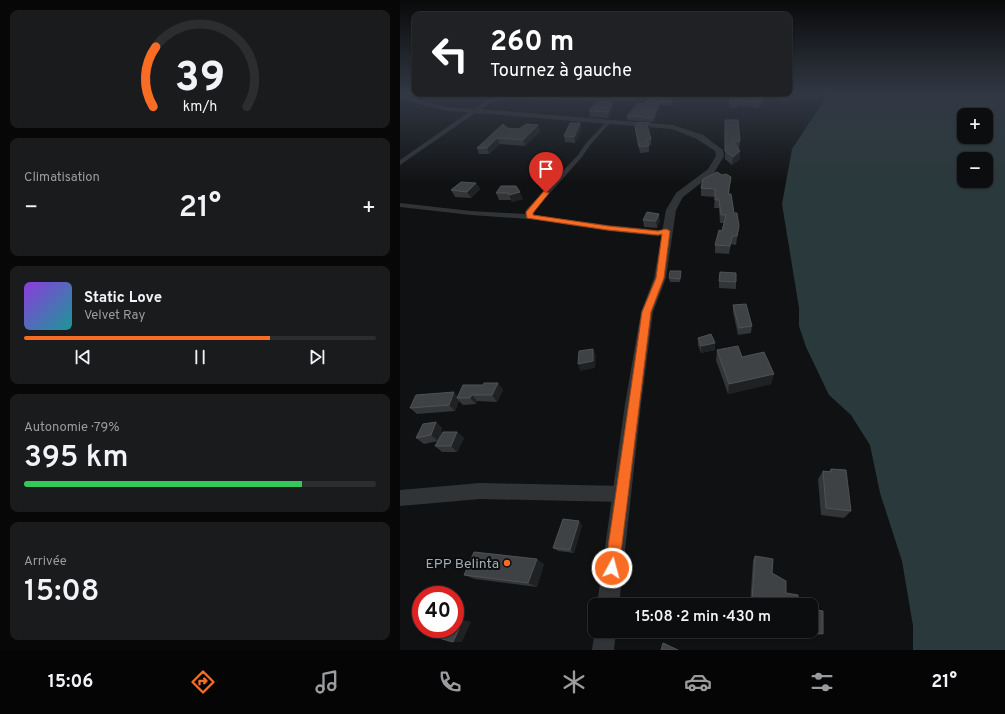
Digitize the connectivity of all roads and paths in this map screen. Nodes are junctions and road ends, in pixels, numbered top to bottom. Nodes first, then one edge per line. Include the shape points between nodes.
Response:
1 (457, 123) edge
2 (607, 123) edge
3 (625, 123) edge
4 (400, 162) edge
5 (400, 205) edge
6 (530, 217) junction
7 (666, 231) junction
8 (622, 494) junction
9 (400, 498) edge
10 (609, 598) edge
11 (604, 638) edge
12 (603, 650) edge

1 - 4 street
2 - 6 street via 529,212
3 - 7 street via 673,127 700,137 719,150 720,156 711,171 679,195 671,210
5 - 6 street
6 - 7 street via 608,228 658,233
7 - 8 street via 660,278 647,312
8 - 9 street via 480,491
8 - 10 street
11 - 12 street

